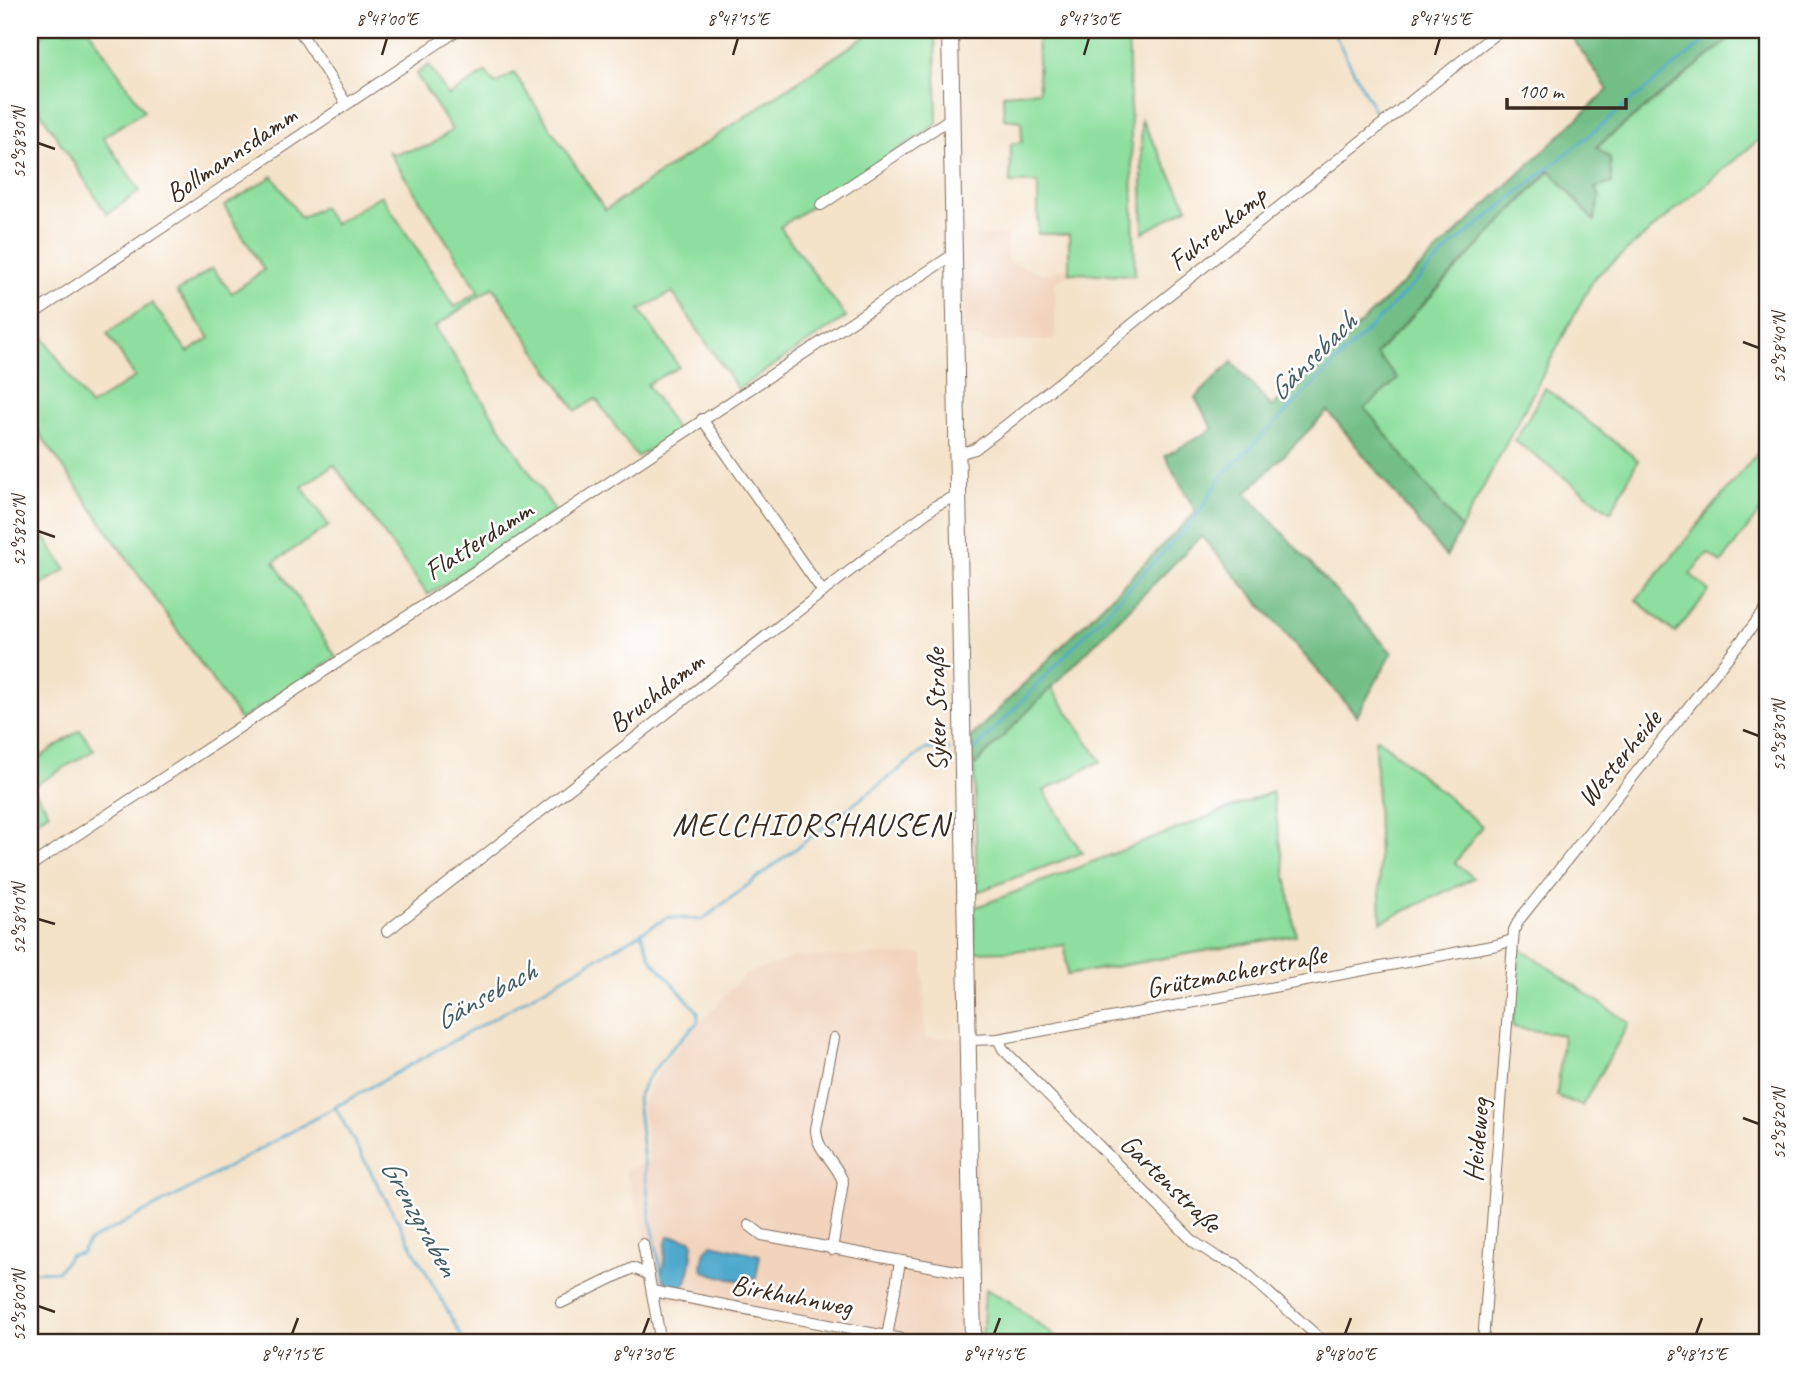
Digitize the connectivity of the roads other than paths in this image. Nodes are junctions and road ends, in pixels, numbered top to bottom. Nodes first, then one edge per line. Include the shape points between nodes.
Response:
1 (299, 30) edge
2 (458, 30) edge
3 (950, 30) edge
4 (1500, 30) edge
5 (346, 103) junction
6 (951, 118) junction
7 (821, 205) dead end
8 (954, 254) junction
9 (30, 316) edge
10 (702, 419) junction
11 (958, 454) junction
12 (958, 495) junction
13 (823, 592) junction
14 (1768, 607) edge
15 (30, 866) edge
16 (387, 931) dead end
17 (1512, 940) junction
18 (834, 1038) dead end
19 (998, 1039) junction
20 (968, 1040) junction
21 (749, 1225) dead end
22 (643, 1244) dead end
23 (832, 1250) junction
24 (900, 1262) junction
25 (972, 1274) junction
26 (649, 1275) junction
27 (652, 1291) junction
28 (561, 1303) dead end
29 (887, 1337) junction
30 (661, 1343) edge
31 (923, 1343) edge
32 (973, 1343) edge
33 (1325, 1343) edge
34 (1483, 1343) edge

1 - 5 street
2 - 5 street, Bollmannsdamm
3 - 6 main road, Syker Straße
4 - 11 street, Fuhrenkamp via 1010,422 975,449
5 - 9 street, Bollmannsdamm
6 - 7 street
6 - 8 main road, Syker Straße
8 - 10 street, Flatterdamm
8 - 11 main road, Syker Straße
10 - 13 street
10 - 15 street, Flatterdamm
11 - 12 main road, Syker Straße
12 - 13 street, Bruchdamm via 937,505
12 - 20 main road, Syker Straße
13 - 16 street, Bruchdamm
14 - 17 street, Westerheide via 1519,920
17 - 19 street, Grützmacherstraße
17 - 34 street, Heideweg
18 - 23 street via 816,1129 820,1147 843,1182
19 - 20 street, Grützmacherstraße
19 - 33 street, Gartenstraße via 1194,1242 1236,1264
20 - 25 main road, Syker Straße
21 - 23 street via 762,1235
22 - 26 street
23 - 24 street
24 - 25 street
24 - 29 street
25 - 32 main road, Syker Straße
26 - 27 street
26 - 28 street via 634,1268
27 - 29 street, Birkhuhnweg
27 - 30 street
29 - 31 street, Birkhuhnweg

